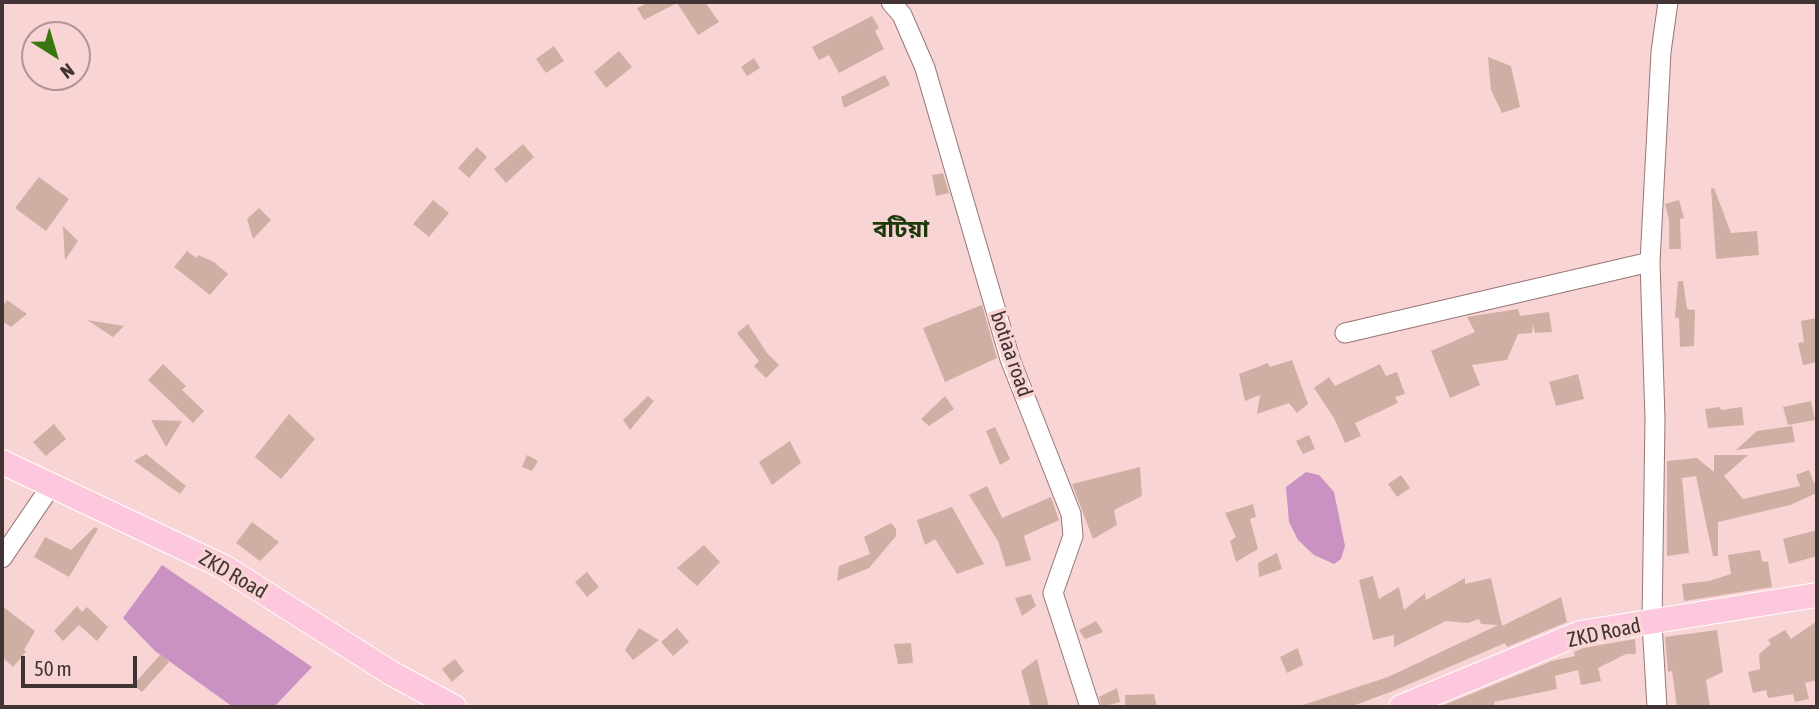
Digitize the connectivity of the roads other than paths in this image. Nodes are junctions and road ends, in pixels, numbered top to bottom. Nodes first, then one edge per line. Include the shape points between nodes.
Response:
1 (891, 2) edge
2 (1668, 2) edge
3 (1650, 262) junction
4 (1345, 333) dead end
5 (2, 462) edge
6 (51, 486) junction
7 (2, 558) edge
8 (1817, 595) edge
9 (1651, 623) junction
10 (454, 707) edge
11 (1090, 707) edge
12 (1401, 707) edge
13 (1657, 707) edge

1 - 11 street, botiaa road via 926,68 1010,359 1071,514 1071,543 1053,593
2 - 3 street via 1661,52
3 - 4 street
3 - 9 street via 1655,419
5 - 6 main road, ZKD Road
6 - 7 street
6 - 10 main road, ZKD Road via 224,567 391,673
8 - 9 main road, ZKD Road
9 - 12 main road, ZKD Road via 1580,634
9 - 13 street

